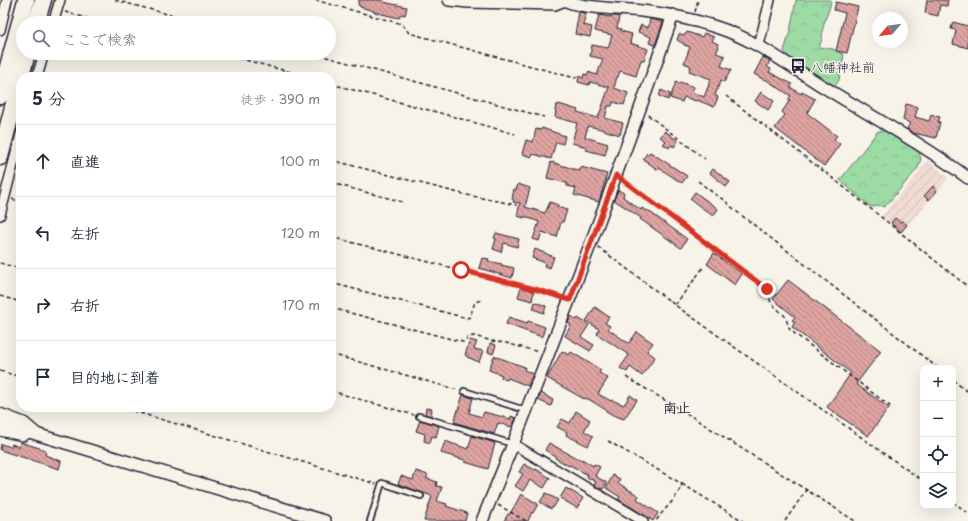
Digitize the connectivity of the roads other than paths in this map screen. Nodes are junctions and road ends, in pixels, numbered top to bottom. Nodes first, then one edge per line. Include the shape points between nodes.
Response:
1 (7, 0) edge
2 (26, 0) edge
3 (43, 0) edge
4 (60, 0) edge
5 (449, 0) edge
6 (565, 0) edge
7 (770, 0) edge
8 (673, 15) junction
9 (22, 16) edge
10 (38, 16) edge
11 (55, 16) edge
12 (0, 30) edge
13 (16, 37) edge
14 (759, 45) junction
15 (25, 60) edge
16 (42, 60) edge
17 (22, 72) edge
18 (38, 72) edge
19 (16, 95) edge
20 (0, 96) edge
21 (16, 153) edge
22 (0, 157) edge
23 (968, 178) edge
24 (0, 215) edge
25 (464, 391) road end
26 (526, 411) junction
27 (0, 413) edge
28 (419, 416) road end
29 (0, 422) edge
30 (0, 431) edge
31 (31, 432) junction
32 (513, 444) junction
33 (421, 496) dead end
34 (325, 521) edge
35 (370, 521) edge
36 (482, 521) edge
37 (643, 521) edge

1 - 12 street
2 - 9 highway
3 - 10 highway
4 - 11 street
5 - 6 street via 555,4
6 - 8 street via 575,5
7 - 14 street
8 - 14 street via 735,33
8 - 26 street via 592,243
13 - 20 highway
14 - 23 street via 818,84 926,148
15 - 17 highway
16 - 18 street
19 - 22 highway
21 - 24 street
25 - 26 lane
26 - 32 street
27 - 31 street via 24,422
28 - 32 lane
29 - 31 street
30 - 31 street via 23,436
31 - 34 street
32 - 36 street
32 - 37 street
33 - 35 lane via 382,483

